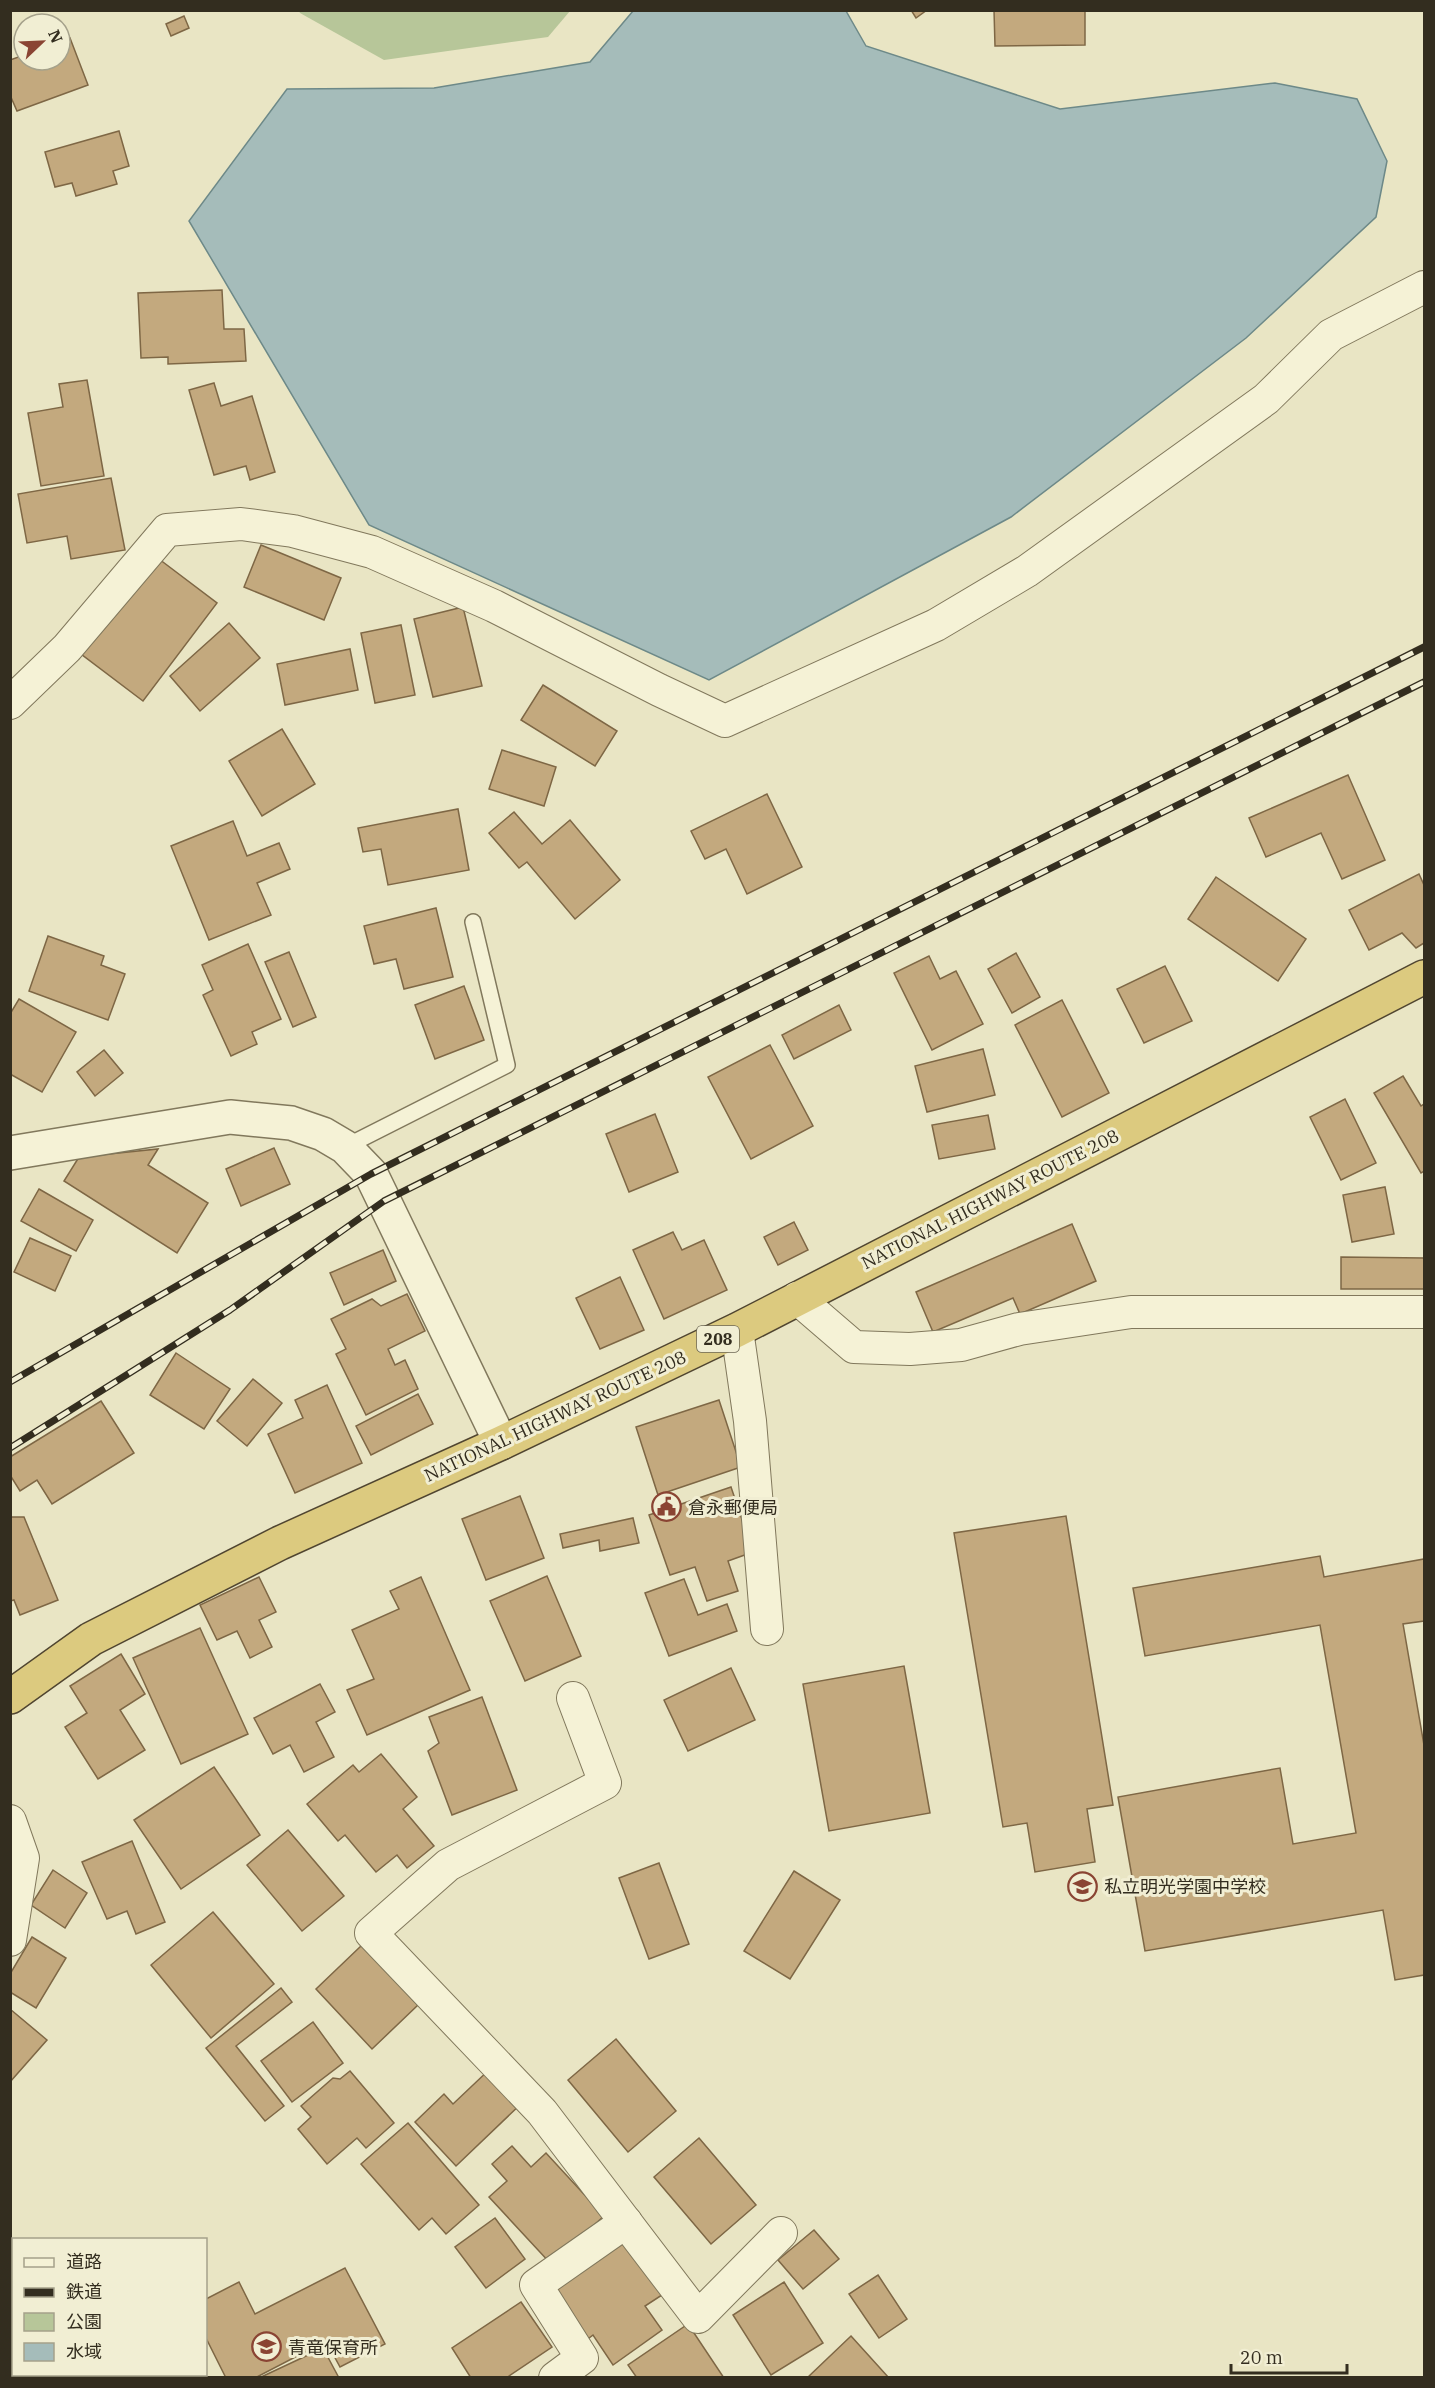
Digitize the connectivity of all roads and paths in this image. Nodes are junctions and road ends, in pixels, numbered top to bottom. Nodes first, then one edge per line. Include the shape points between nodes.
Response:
1 (1425, 287) edge
2 (10, 703) edge
3 (473, 922) dead end
4 (1425, 976) edge
5 (345, 1148) junction
6 (10, 1153) edge
7 (797, 1298) junction
8 (1425, 1312) edge
9 (737, 1330) junction
10 (501, 1443) junction
11 (767, 1629) dead end
12 (10, 1696) edge
13 (573, 1698) dead end
14 (10, 1821) edge
15 (10, 1940) edge
16 (626, 2222) junction
17 (781, 2233) dead end
18 (555, 2378) edge

1 - 2 street via 1331,335 1266,399 1027,571 936,625 725,721 494,606 372,552 293,531 241,524 166,531 67,648
3 - 5 lane via 507,1065
4 - 7 highway, NATIONAL HIGHWAY ROUTE 208 / 208
5 - 6 street via 323,1134 291,1123 230,1117
5 - 10 street via 371,1174
7 - 8 street via 854,1347 888,1348 961,1345 1019,1329 1131,1312
7 - 9 highway, NATIONAL HIGHWAY ROUTE 208 / 208
9 - 10 highway, NATIONAL HIGHWAY ROUTE 208 / 208
9 - 11 street via 750,1421
10 - 12 highway, NATIONAL HIGHWAY ROUTE 208 / 208 via 280,1543 91,1639
13 - 16 street via 605,1783 448,1864 371,1933 542,2112
14 - 15 street via 23,1858
16 - 17 street via 698,2317
16 - 18 street via 536,2285 582,2358

